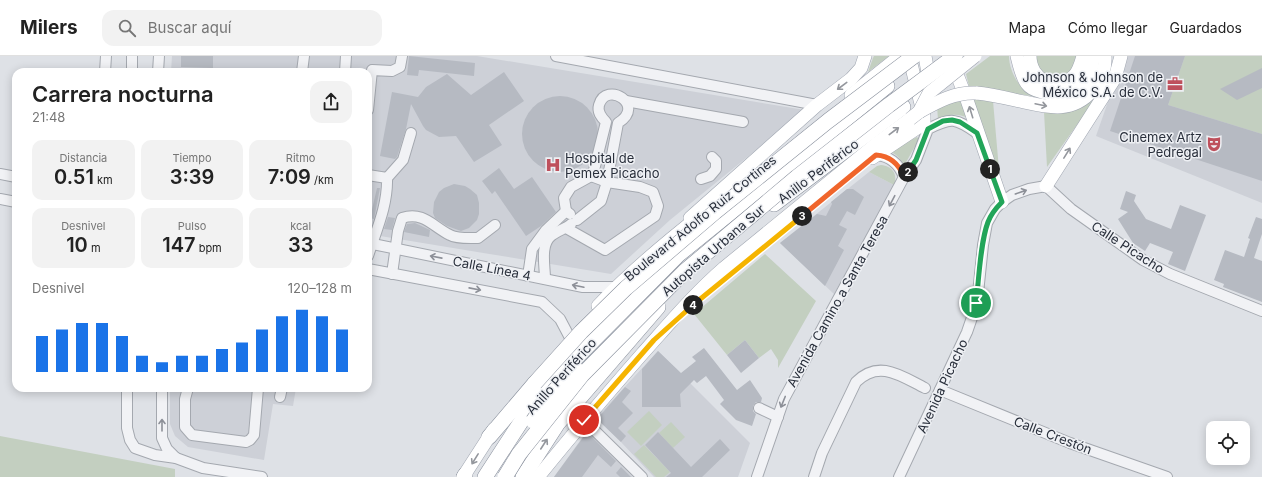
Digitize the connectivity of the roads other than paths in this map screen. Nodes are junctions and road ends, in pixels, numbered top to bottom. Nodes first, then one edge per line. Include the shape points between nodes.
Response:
1 (106, 56) edge
2 (132, 56) edge
3 (159, 56) edge
4 (304, 56) edge
5 (346, 56) edge
6 (402, 56) edge
7 (556, 56) edge
8 (868, 56) edge
9 (900, 56) edge
10 (909, 56) edge
11 (914, 56) edge
12 (925, 56) edge
13 (938, 56) edge
14 (949, 56) edge
15 (955, 56) edge
16 (967, 56) edge
17 (975, 56) edge
18 (1017, 56) edge
19 (1030, 56) edge
20 (1083, 56) edge
21 (1093, 56) edge
22 (1105, 56) edge
23 (1116, 56) edge
24 (1121, 56) edge
25 (863, 62) edge
26 (105, 68) edge
27 (132, 68) edge
28 (158, 68) edge
29 (302, 68) edge
30 (345, 68) edge
31 (372, 70) edge
32 (1115, 78) junction
33 (626, 101) junction
34 (816, 105) junction
35 (911, 113) junction
36 (743, 122) dead end
37 (928, 129) junction
38 (411, 133) dead end
39 (977, 133) junction
40 (876, 155) junction
41 (712, 158) dead end
42 (0, 174) edge
43 (12, 176) edge
44 (372, 176) edge
45 (591, 176) junction
46 (904, 177) junction
47 (387, 178) junction
48 (701, 179) dead end
49 (607, 182) junction
50 (1046, 186) junction
51 (0, 199) edge
52 (12, 201) edge
53 (1002, 202) junction
54 (566, 211) junction
55 (577, 220) junction
56 (495, 225) dead end
57 (566, 228) junction
58 (549, 233) junction
59 (372, 240) edge
60 (372, 244) edge
61 (396, 249) junction
62 (658, 249) junction
63 (372, 270) edge
64 (392, 274) junction
65 (528, 276) junction
66 (545, 279) junction
67 (616, 286) junction
68 (1262, 310) edge
69 (568, 336) junction
70 (654, 340) junction
71 (925, 388) dead end
72 (940, 390) junction
73 (127, 392) edge
74 (162, 392) edge
75 (187, 392) edge
76 (258, 392) edge
77 (759, 408) dead end
78 (778, 417) junction
79 (584, 420) junction
80 (489, 437) junction
81 (176, 458) junction
82 (464, 476) edge
83 (262, 477) edge
84 (485, 477) edge
85 (495, 477) edge
86 (505, 477) edge
87 (523, 477) edge
88 (538, 477) edge
89 (642, 477) edge
90 (757, 477) edge
91 (814, 477) edge
92 (900, 477) edge
93 (1167, 477) edge

1 - 26 street
2 - 27 street
3 - 28 street
4 - 29 street
5 - 30 street
6 - 31 street via 400,67 392,71
7 - 34 street
8 - 25 main road
9 - 62 main road, Boulevard Adolfo Ruiz Cortines
10 - 40 main road via 924,121
11 - 80 highway, bridge via 715,212 626,288 581,332
12 - 37 main road via 931,100
12 - 84 highway, Anillo Periférico via 678,255 554,380 526,414
13 - 85 highway, Autopista Urbana Sur, bridge via 673,270 555,390
39 -> 14 main road
15 - 86 highway, Autopista Urbana Sur, bridge via 797,177 685,271 582,375 519,454
16 - 35 highway, Anillo Periférico
17 - 35 main road, bridge via 929,93
18 - 21 main road via 1020,71 1028,85 1050,94 1061,94 1080,87 1087,79 1093,65
19 - 20 main road via 1034,73 1041,80 1057,83 1074,76
35 -> 22 main road, bridge via 960,93 997,95 1046,107 1063,108 1088,96 1103,73
23 - 32 main road
24 - 32 main road
25 -> 34 main road via 851,79
50 -> 32 main road
33 - 36 street
33 - 45 street via 615,94 603,98 599,104 601,117 606,122
33 - 49 street via 628,114 618,123
34 - 62 main road via 691,216
70 -> 35 main road via 680,310 724,268
87 -> 35 highway, Anillo Periférico via 558,423 667,296 770,208
37 - 39 street via 943,121 952,120
37 - 46 street, Avenida Camino a Santa Teresa via 916,160
38 - 47 street via 403,160
39 - 53 main road
40 - 46 street via 896,162
40 - 70 main road
41 - 48 street via 716,161 716,169 710,176
42 - 43 street
44 - 47 street
45 - 49 street
45 - 54 street via 571,187 564,198
46 -> 78 street, Avenida Camino a Santa Teresa via 784,399
47 - 59 street via 388,190 380,222
49 - 55 street via 601,201
49 - 57 street via 640,187 653,192 658,206 655,216 605,250
53 -> 50 street, Avenida Picacho via 1012,195
50 - 68 street, Calle Picacho via 1071,208 1143,260 1170,274
51 - 52 street
53 - 72 street, Avenida Picacho via 988,223 976,303 967,332
54 - 55 street
54 - 58 street
55 - 57 street
56 - 61 street via 478,238 451,236 427,220 409,216 402,218
57 - 58 street
58 - 65 street via 532,249
58 - 66 street via 544,251
60 - 61 street, Calle Línea 4
61 - 64 street
65 -> 61 street, Calle Línea 4
62 - 67 main road, Boulevard Adolfo Ruiz Cortines
63 - 64 street, Calle Línea 4
64 -> 69 street, Calle Línea 4 via 542,302 560,319
65 - 66 street, Calle Línea 4
67 -> 66 street, Calle Línea 4 via 584,287
67 - 69 main road, Boulevard Adolfo Ruiz Cortines
69 - 80 main road, Boulevard Adolfo Ruiz Cortines via 503,415
70 - 79 main road
71 - 91 street via 889,371 877,370 860,378 822,453
72 - 92 street, Avenida Picacho
72 - 93 street, Calle Crestón via 1070,443
73 - 81 street via 127,428 135,448 155,455
81 -> 74 street via 167,449 162,438
75 - 76 street via 185,427 192,435 246,442 254,435
77 - 78 street
78 - 90 street, Avenida Camino a Santa Teresa
79 - 88 main road
79 - 89 street
80 -> 82 main road, Boulevard Adolfo Ruiz Cortines
81 - 83 street via 203,468

